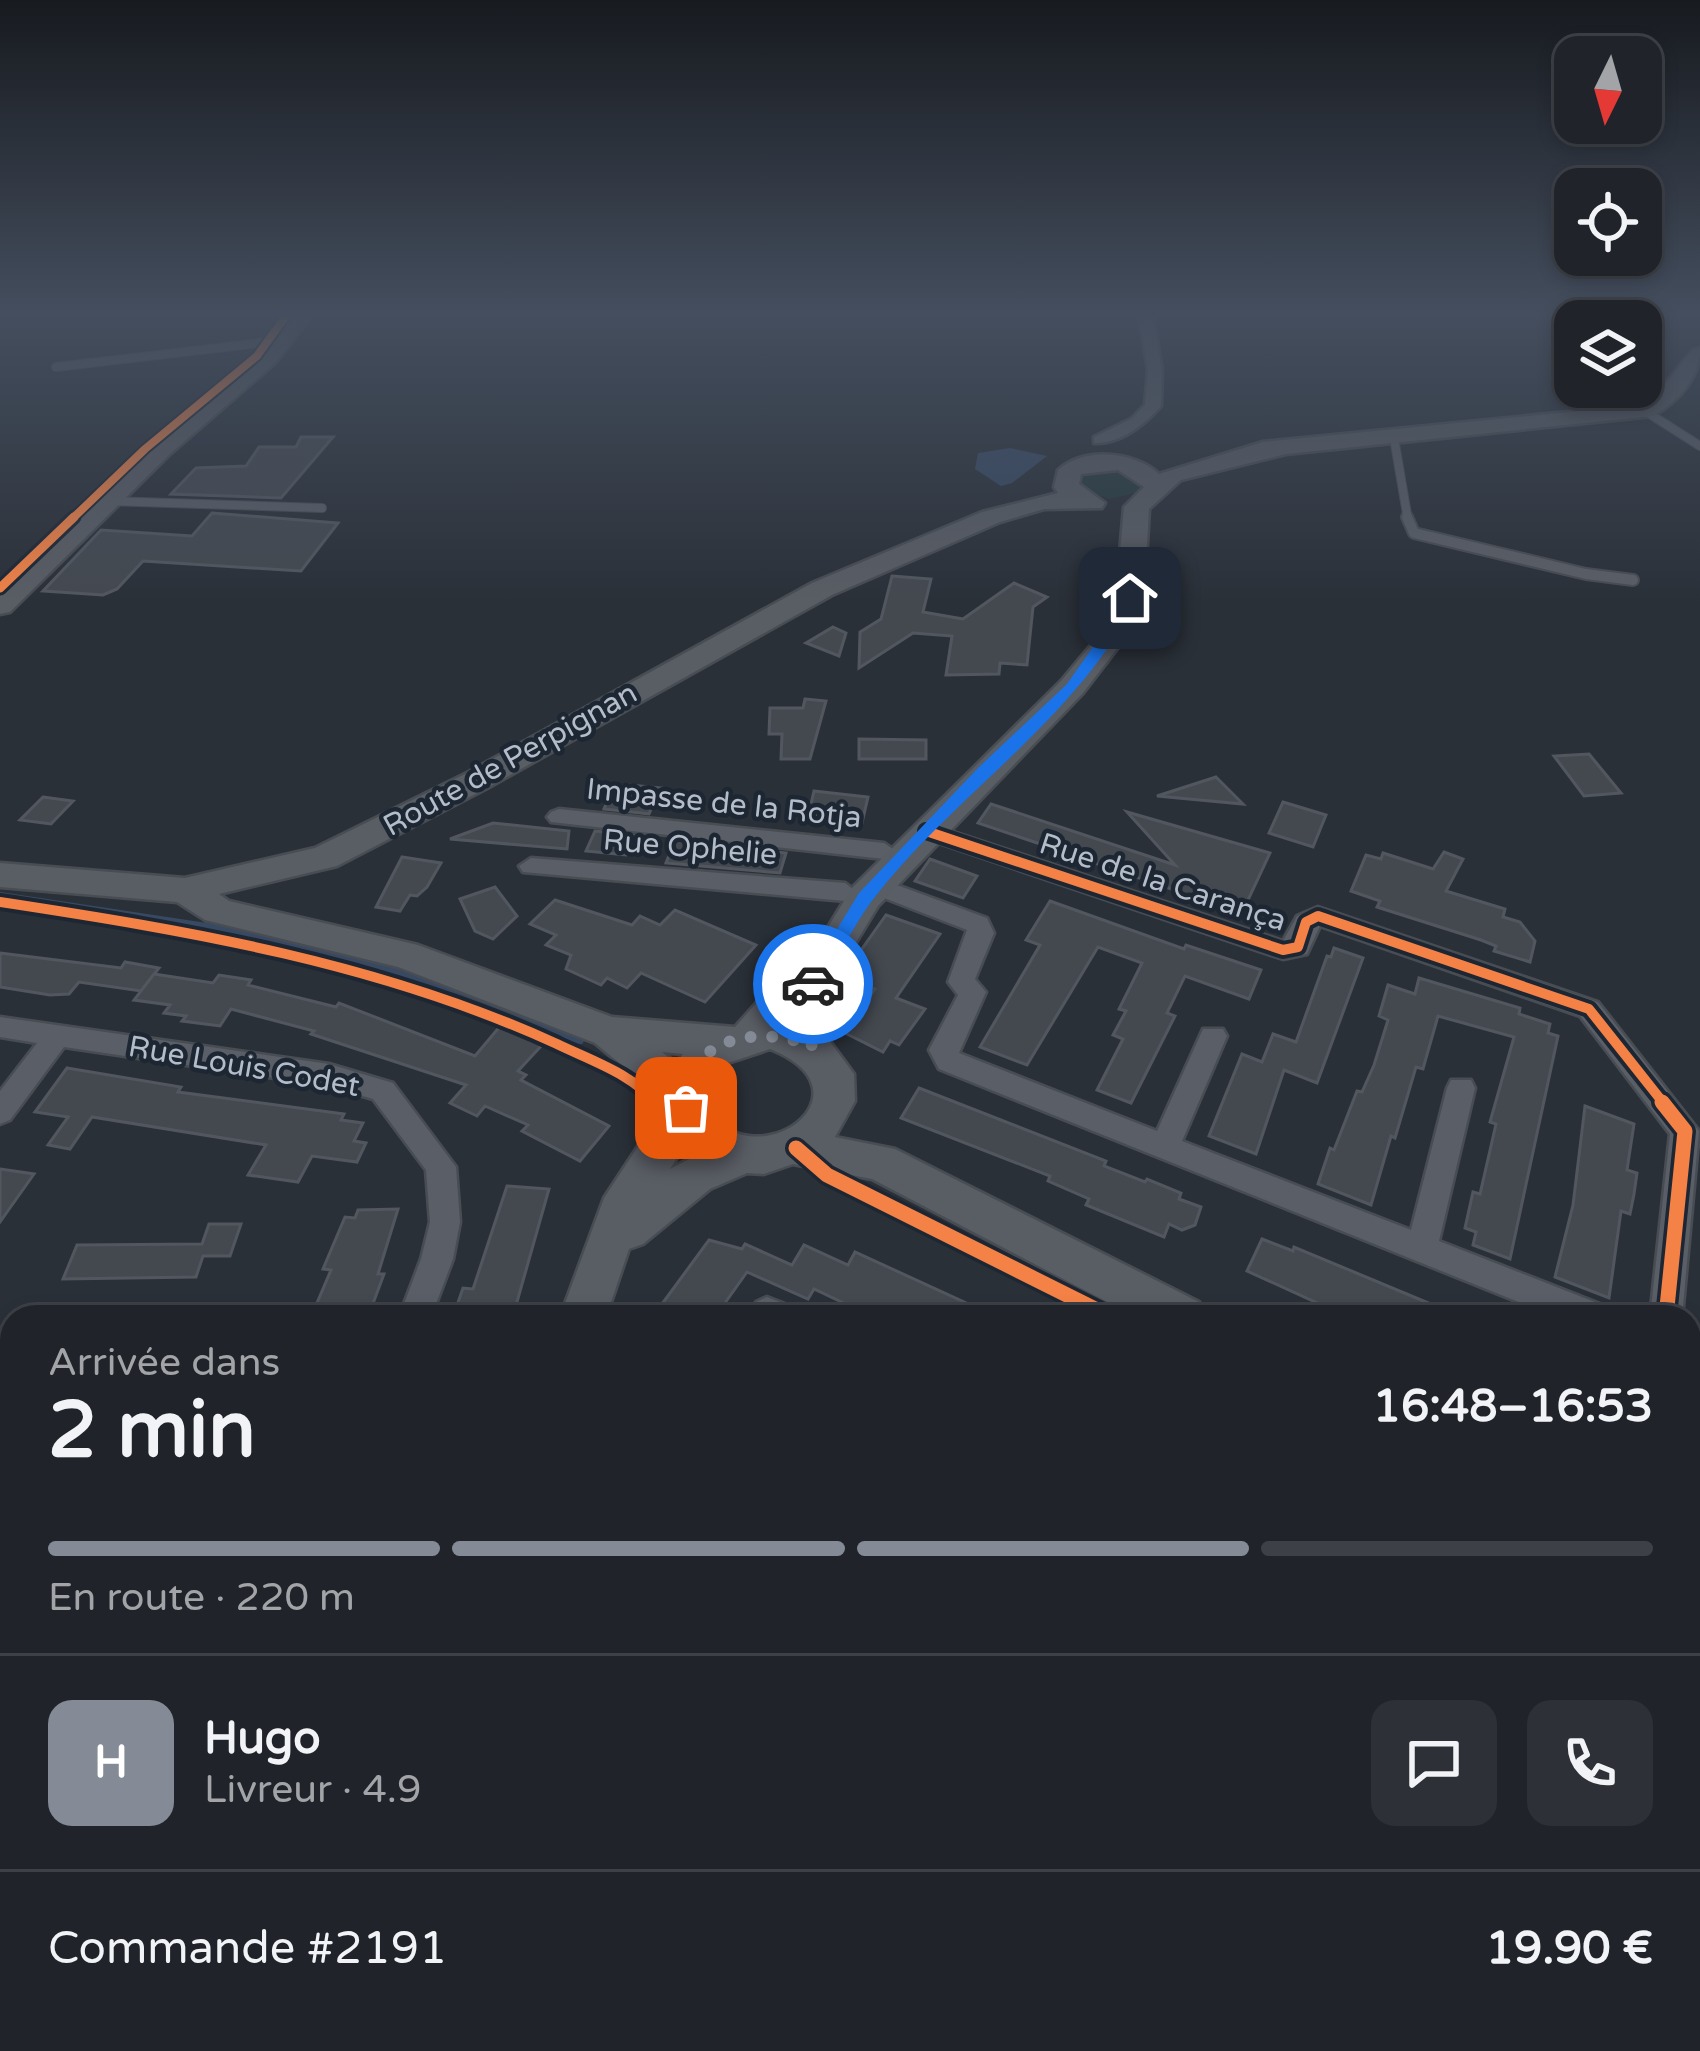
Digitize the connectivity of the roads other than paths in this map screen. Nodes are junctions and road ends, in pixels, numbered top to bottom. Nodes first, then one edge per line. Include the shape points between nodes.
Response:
1 (206, 412) edge
2 (1148, 412) edge
3 (1638, 412) edge
4 (1646, 412) edge
5 (1394, 438) junction
6 (1699, 444) edge
7 (1285, 447) junction
8 (1096, 473) junction
9 (1151, 493) junction
10 (108, 501) junction
11 (322, 508) dead end
12 (1633, 580) dead end
13 (0, 606) edge
14 (559, 817) dead end
15 (926, 831) junction
16 (884, 850) junction
17 (531, 866) dead end
18 (0, 875) edge
19 (860, 889) junction
20 (248, 897) junction
21 (0, 1027) edge
22 (609, 1032) junction
23 (58, 1036) junction
24 (1213, 1036) dead end
25 (737, 1039) junction
26 (812, 1047) junction
27 (1461, 1088) dead end
28 (685, 1100) junction
29 (836, 1100) junction
30 (0, 1112) edge
31 (1165, 1146) junction
32 (796, 1148) junction
33 (746, 1155) junction
34 (880, 1162) junction
35 (1422, 1247) junction
36 (607, 1251) junction
37 (420, 1305) edge
38 (587, 1305) edge
39 (1159, 1305) edge
40 (1565, 1305) edge
41 (1667, 1305) edge

1 - 10 main road
2 - 8 street
3 - 5 main road
4 - 6 lane
5 - 7 main road
5 - 12 lane via 1414,533
7 - 8 main road
7 - 9 main road via 1172,475
8 - 9 main road via 1148,474
8 - 9 main road via 1124,505
8 - 16 main road via 1121,562 1089,644
8 - 20 main road, Route de Perpignan via 822,589
9 - 15 main road via 1134,516 1130,598 1109,641
10 - 11 lane
10 - 13 main road
14 - 16 street, Impasse de la Rotja
15 - 19 main road
15 - 41 street, Rue de la Carança via 1283,950 1298,947 1306,922 1318,916 1589,1010 1685,1131
16 - 19 main road
17 - 19 street, Rue Ophelie
18 - 20 main road via 185,890 218,910
19 - 25 main road via 774,1009
19 - 26 main road via 814,981
19 - 31 street via 978,924 961,982 973,992 943,1050 949,1061
20 - 22 main road
21 - 23 street, Rue Louis Codet
22 - 25 main road
22 - 28 main road
23 - 30 street
23 - 37 street, Rue Louis Codet via 328,1075 383,1091 441,1167 445,1222
24 - 31 street
25 - 26 main road via 772,1034
25 - 28 main road via 691,1073
26 - 29 main road via 836,1080
27 - 35 street
28 - 33 main road via 706,1139
28 - 36 main road via 620,1211
29 - 32 main road via 830,1119
29 - 34 main road
31 - 35 street
32 - 33 main road
32 - 34 main road
33 - 36 main road via 695,1172
34 - 39 main road
35 - 40 street
36 - 38 main road

